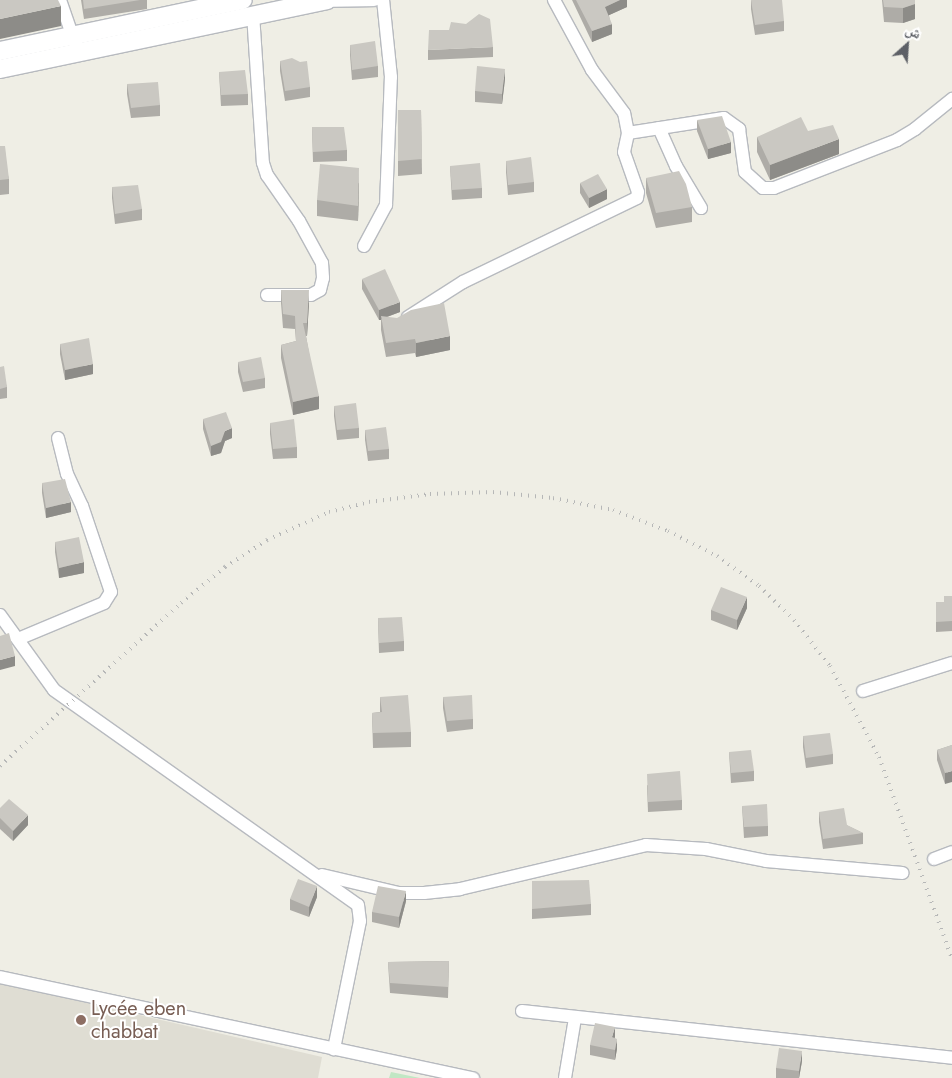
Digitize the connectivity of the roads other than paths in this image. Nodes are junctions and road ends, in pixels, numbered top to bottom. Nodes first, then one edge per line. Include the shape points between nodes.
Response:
1 (60, 0) edge
2 (326, 0) edge
3 (374, 0) edge
4 (384, 0) edge
5 (554, 0) edge
6 (248, 7) edge
7 (75, 44) junction
8 (0, 51) edge
9 (0, 69) edge
10 (952, 99) edge
11 (659, 128) junction
12 (628, 133) junction
13 (701, 208) dead end
14 (364, 246) dead end
15 (267, 295) dead end
16 (396, 324) edge
17 (58, 438) dead end
18 (0, 615) edge
19 (18, 639) junction
20 (952, 663) edge
21 (863, 691) dead end
22 (952, 852) edge
23 (934, 859) dead end
24 (902, 873) dead end
25 (315, 874) junction
26 (0, 977) edge
27 (522, 1011) dead end
28 (575, 1018) junction
29 (334, 1049) junction
30 (952, 1058) edge
31 (473, 1078) edge
32 (565, 1078) edge

1 - 7 street
2 - 3 street
2 - 6 main road
4 - 14 street via 391,77 386,205
5 - 12 street via 592,70 624,113
6 - 7 main road
6 - 15 street via 263,164 322,263 323,278 320,290 311,295
7 - 8 main road
7 - 9 main road
10 - 11 street via 897,140 774,188 763,188 746,172 742,139 732,122 708,119
11 - 12 street
11 - 13 street via 676,166
12 - 16 street via 624,152 638,192 633,202 463,282
17 - 19 street via 67,474 82,506 111,592 104,603
18 - 19 street
19 - 25 street via 42,675 68,702
20 - 21 street
22 - 23 street
24 - 25 street via 766,862 671,845 621,849 460,888 424,893 398,893
25 - 29 street via 351,899 360,912
26 - 29 street
27 - 28 street
28 - 30 street
28 - 32 street
29 - 31 street

